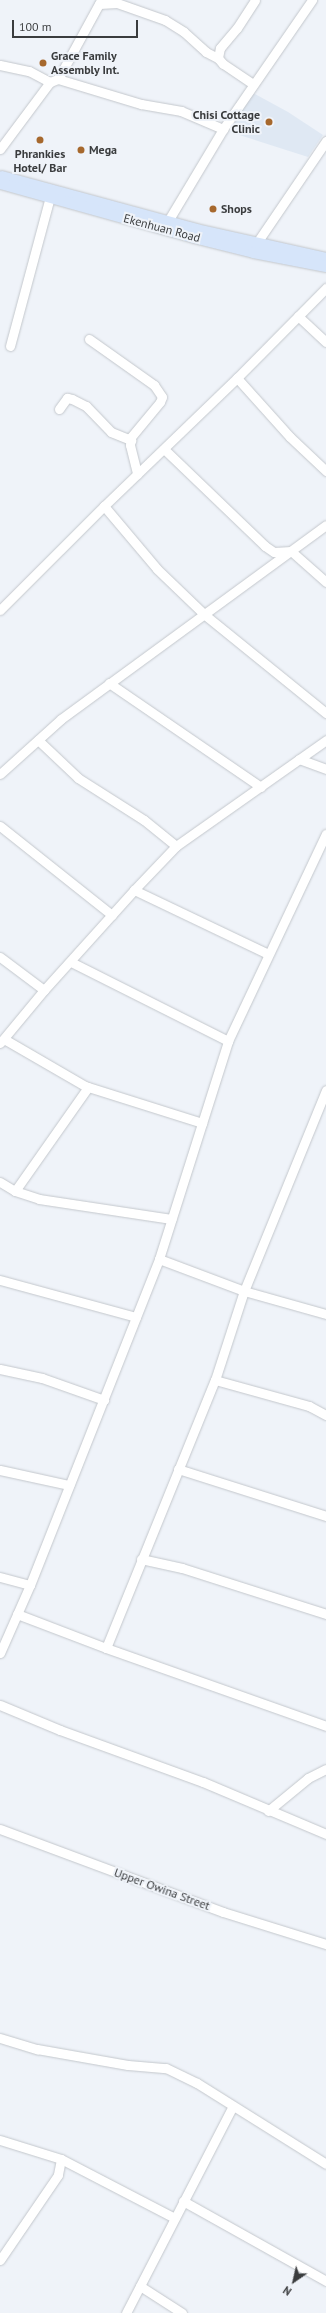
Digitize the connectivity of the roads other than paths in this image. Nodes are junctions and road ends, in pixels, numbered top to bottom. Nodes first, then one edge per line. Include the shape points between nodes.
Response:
1 (255, 0) edge
2 (312, 0) edge
3 (100, 2) edge
4 (218, 58) junction
5 (0, 65) edge
6 (54, 81) junction
7 (253, 84) junction
8 (223, 129) junction
9 (326, 141) edge
10 (0, 149) edge
11 (0, 176) edge
12 (0, 183) edge
13 (50, 198) junction
14 (168, 221) junction
15 (256, 244) junction
16 (326, 258) edge
17 (326, 266) edge
18 (326, 288) edge
19 (298, 316) junction
20 (89, 339) dead end
21 (326, 342) edge
22 (10, 346) dead end
23 (237, 378) junction
24 (59, 409) dead end
25 (131, 440) junction
26 (164, 449) junction
27 (326, 471) edge
28 (137, 474) junction
29 (104, 506) junction
30 (326, 526) edge
31 (291, 551) junction
32 (326, 582) edge
33 (0, 610) edge
34 (205, 615) junction
35 (109, 683) junction
36 (326, 713) edge
37 (38, 740) junction
38 (326, 740) edge
39 (299, 759) junction
40 (326, 770) edge
41 (0, 774) edge
42 (261, 787) junction
43 (0, 826) edge
44 (326, 834) edge
45 (176, 846) junction
46 (134, 890) junction
47 (112, 915) junction
48 (268, 954) junction
49 (0, 957) edge
50 (71, 962) junction
51 (44, 990) junction
52 (2, 1041) edge
53 (228, 1041) junction
54 (88, 1087) junction
55 (326, 1090) edge
56 (202, 1123) junction
57 (0, 1182) edge
58 (16, 1191) junction
59 (172, 1219) junction
60 (159, 1259) junction
61 (0, 1280) edge
62 (244, 1291) junction
63 (326, 1314) edge
64 (136, 1317) junction
65 (0, 1369) edge
66 (215, 1380) junction
67 (104, 1400) junction
68 (326, 1415) edge
69 (178, 1469) junction
70 (0, 1470) edge
71 (69, 1485) junction
72 (326, 1516) edge
73 (141, 1559) junction
74 (0, 1577) edge
75 (30, 1585) junction
76 (17, 1614) junction
77 (326, 1614) edge
78 (106, 1648) junction
79 (0, 1652) edge
80 (0, 1705) edge
81 (326, 1726) edge
82 (326, 1769) edge
83 (268, 1811) junction
84 (0, 1829) edge
85 (326, 1834) edge
86 (326, 1944) edge
87 (0, 2038) edge
88 (232, 2106) junction
89 (0, 2140) edge
90 (61, 2159) junction
91 (326, 2164) edge
92 (183, 2201) junction
93 (175, 2218) junction
94 (4, 2247) edge
95 (0, 2260) edge
96 (326, 2281) edge
97 (140, 2286) junction
98 (126, 2313) edge
99 (182, 2313) edge

1 - 4 street via 220,48
2 - 7 street
3 - 4 street via 117,3 165,20 184,32 206,52
3 - 6 street
4 - 7 street
5 - 6 street via 29,71
6 - 8 street via 142,104 181,111
6 - 10 street
7 - 8 street
8 - 14 street
9 - 15 street
11 - 14 main road, Ekenhuan Road
12 - 13 main road, Ekenhuan Road
13 - 17 main road, Ekenhuan Road via 253,252
13 - 22 street
14 - 15 main road, Ekenhuan Road
15 - 16 main road, Ekenhuan Road
18 - 19 street
19 - 21 street
19 - 23 street
20 - 25 street via 154,385 162,397
23 - 26 street
23 - 27 street via 290,437
24 - 25 street via 67,398 72,399 86,406 111,432
25 - 28 street
26 - 28 street
26 - 31 street via 266,546 274,552
28 - 29 street
29 - 33 street
29 - 34 street via 157,569
30 - 31 street
31 - 32 street
31 - 34 street
34 - 35 street
34 - 36 street
35 - 37 street
35 - 42 street
37 - 41 street
37 - 45 street via 78,778 144,820
38 - 39 street
39 - 40 street
39 - 42 street
42 - 45 street
43 - 47 street
44 - 48 street
45 - 46 street
46 - 47 street
46 - 48 street
47 - 50 street
48 - 53 street
49 - 51 street
50 - 51 street
50 - 53 street
51 - 52 street
52 - 54 street
53 - 56 street
54 - 56 street
54 - 58 street
55 - 62 street
56 - 59 street
57 - 58 street
58 - 59 street via 39,1199
59 - 60 street
60 - 62 street
60 - 64 street
61 - 64 street
62 - 63 street
62 - 66 street
64 - 67 street
65 - 67 street via 42,1378
66 - 68 street via 309,1406
66 - 69 street
67 - 71 street
69 - 72 street
69 - 73 street
70 - 71 street
71 - 75 street
73 - 77 street via 182,1568
73 - 78 street
74 - 75 street
75 - 76 street
76 - 78 street
76 - 79 street
78 - 81 street
80 - 83 street via 60,1730 203,1782
82 - 83 street via 308,1778
83 - 85 street
84 - 86 street, Upper Owina Street via 223,1912
87 - 88 street via 37,2049 128,2065 166,2068 197,2082
88 - 91 street
88 - 92 street
89 - 90 street
90 - 93 street
90 - 94 street via 58,2176
92 - 93 street
92 - 96 street
93 - 97 street
94 - 95 street
97 - 98 street
97 - 99 street

